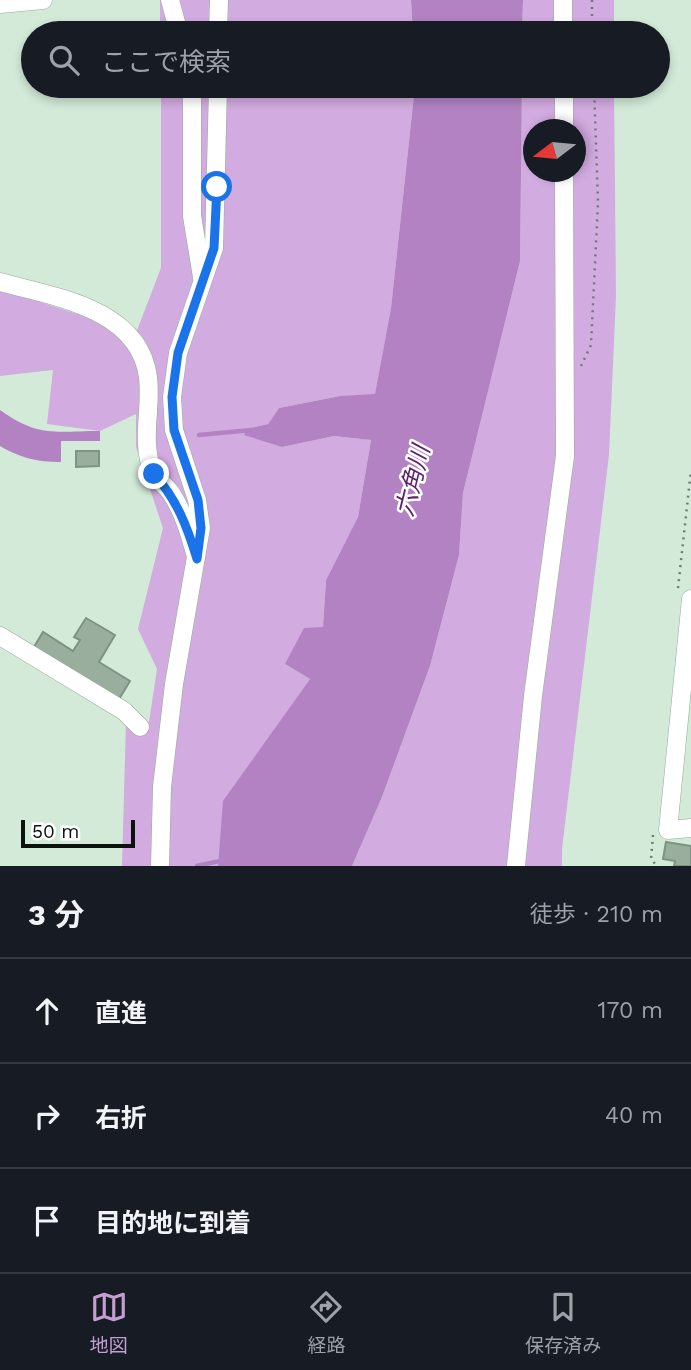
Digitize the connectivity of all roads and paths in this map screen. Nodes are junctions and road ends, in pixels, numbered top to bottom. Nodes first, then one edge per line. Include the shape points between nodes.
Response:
1 (43, 0) edge
2 (170, 0) edge
3 (219, 0) edge
4 (563, 0) edge
5 (592, 0) edge
6 (0, 4) edge
7 (176, 21) edge
8 (218, 21) edge
9 (563, 21) edge
10 (592, 21) edge
11 (192, 98) edge
12 (218, 98) edge
13 (564, 98) edge
14 (594, 98) edge
15 (564, 119) edge
16 (564, 182) edge
17 (0, 282) edge
18 (203, 284) junction
19 (580, 368) dead end
20 (197, 559) junction
21 (691, 598) edge
22 (0, 636) edge
23 (140, 727) dead end
24 (691, 828) edge
25 (160, 866) edge
26 (516, 866) edge

1 - 6 street
2 - 7 street
3 - 8 street
4 - 9 street
5 - 10 path
11 - 18 street via 192,216
12 - 18 street via 217,213 214,248
13 - 15 street
14 - 19 path via 598,203 590,345
16 - 26 street via 565,456
17 - 20 street via 92,308 137,342 148,377 145,432 154,474 187,524
18 - 20 street via 178,353 172,397 174,430 198,500
20 - 25 street via 174,684 162,787
21 - 24 street via 668,830
22 - 23 street via 124,711

